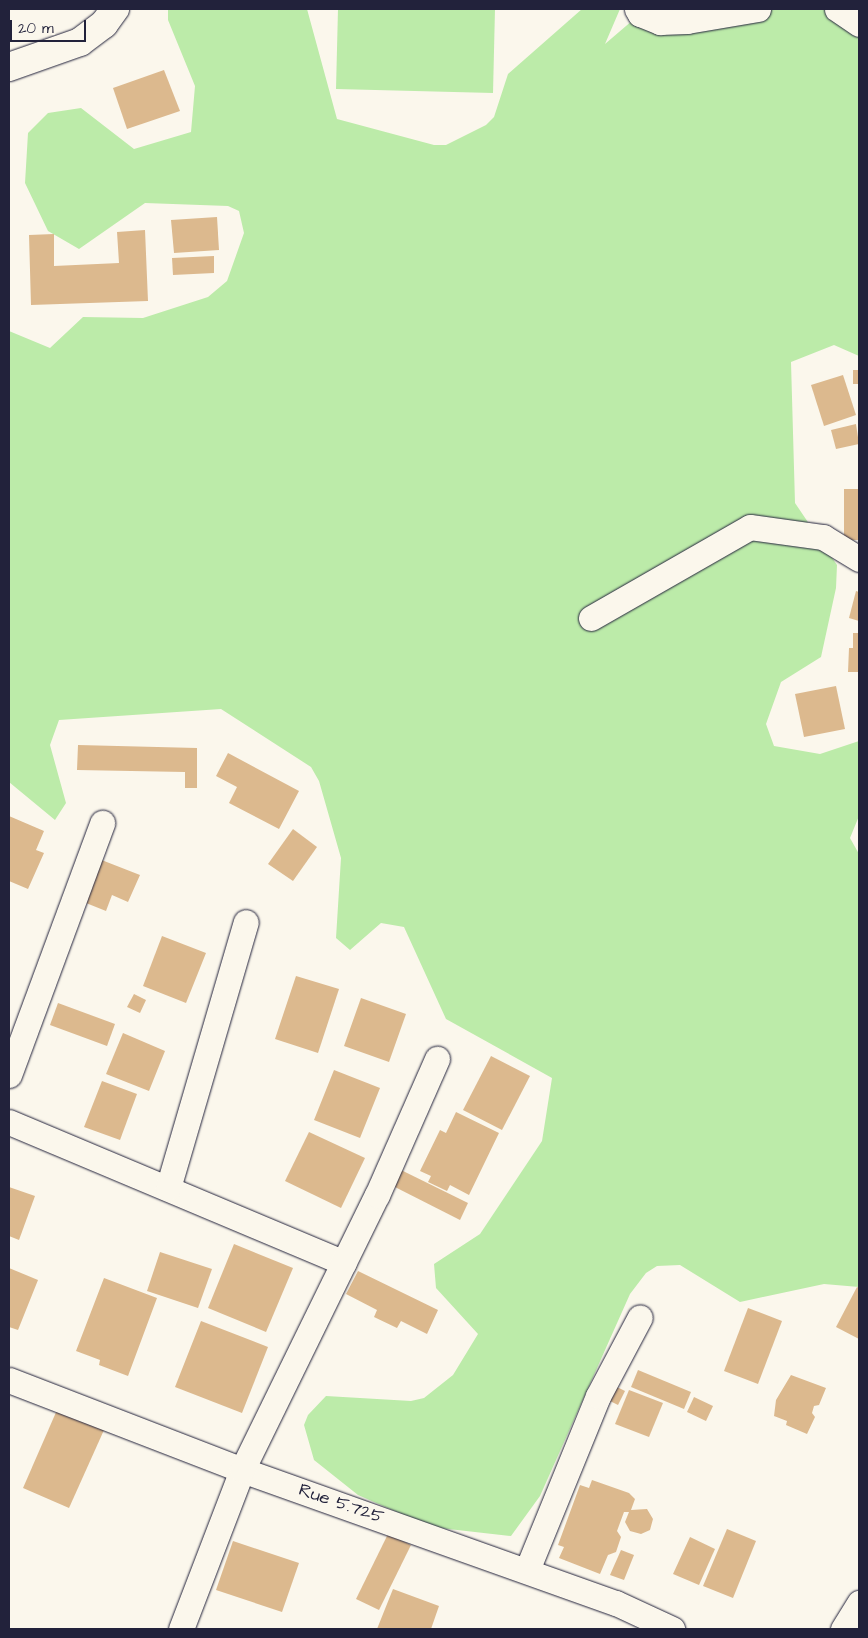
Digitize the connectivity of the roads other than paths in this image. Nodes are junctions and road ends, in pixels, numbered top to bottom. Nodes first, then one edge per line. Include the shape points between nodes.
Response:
1 (115, 9) edge
2 (637, 9) edge
3 (758, 9) edge
4 (837, 9) edge
5 (859, 24) edge
6 (9, 67) edge
7 (859, 559) edge
8 (591, 618) dead end
9 (102, 823) dead end
10 (246, 922) dead end
11 (437, 1059) dead end
12 (9, 1075) edge
13 (9, 1122) edge
14 (168, 1188) junction
15 (344, 1263) junction
16 (640, 1317) dead end
17 (9, 1380) edge
18 (242, 1470) junction
19 (528, 1570) junction
20 (859, 1603) edge
21 (181, 1629) edge
22 (672, 1629) edge
23 (843, 1629) edge

1 - 6 street via 104,24 80,42
2 - 3 street via 640,14 660,22 687,21
4 - 5 street
7 - 8 street via 823,538 750,527
9 - 12 street
10 - 14 street
11 - 15 street
13 - 14 street
14 - 15 street
15 - 18 street
16 - 19 street via 598,1396
17 - 18 street, Rue 5.725
18 - 19 street, Rue 5.725
18 - 21 street
19 - 22 street, Rue 5.725 via 616,1603
20 - 23 street

